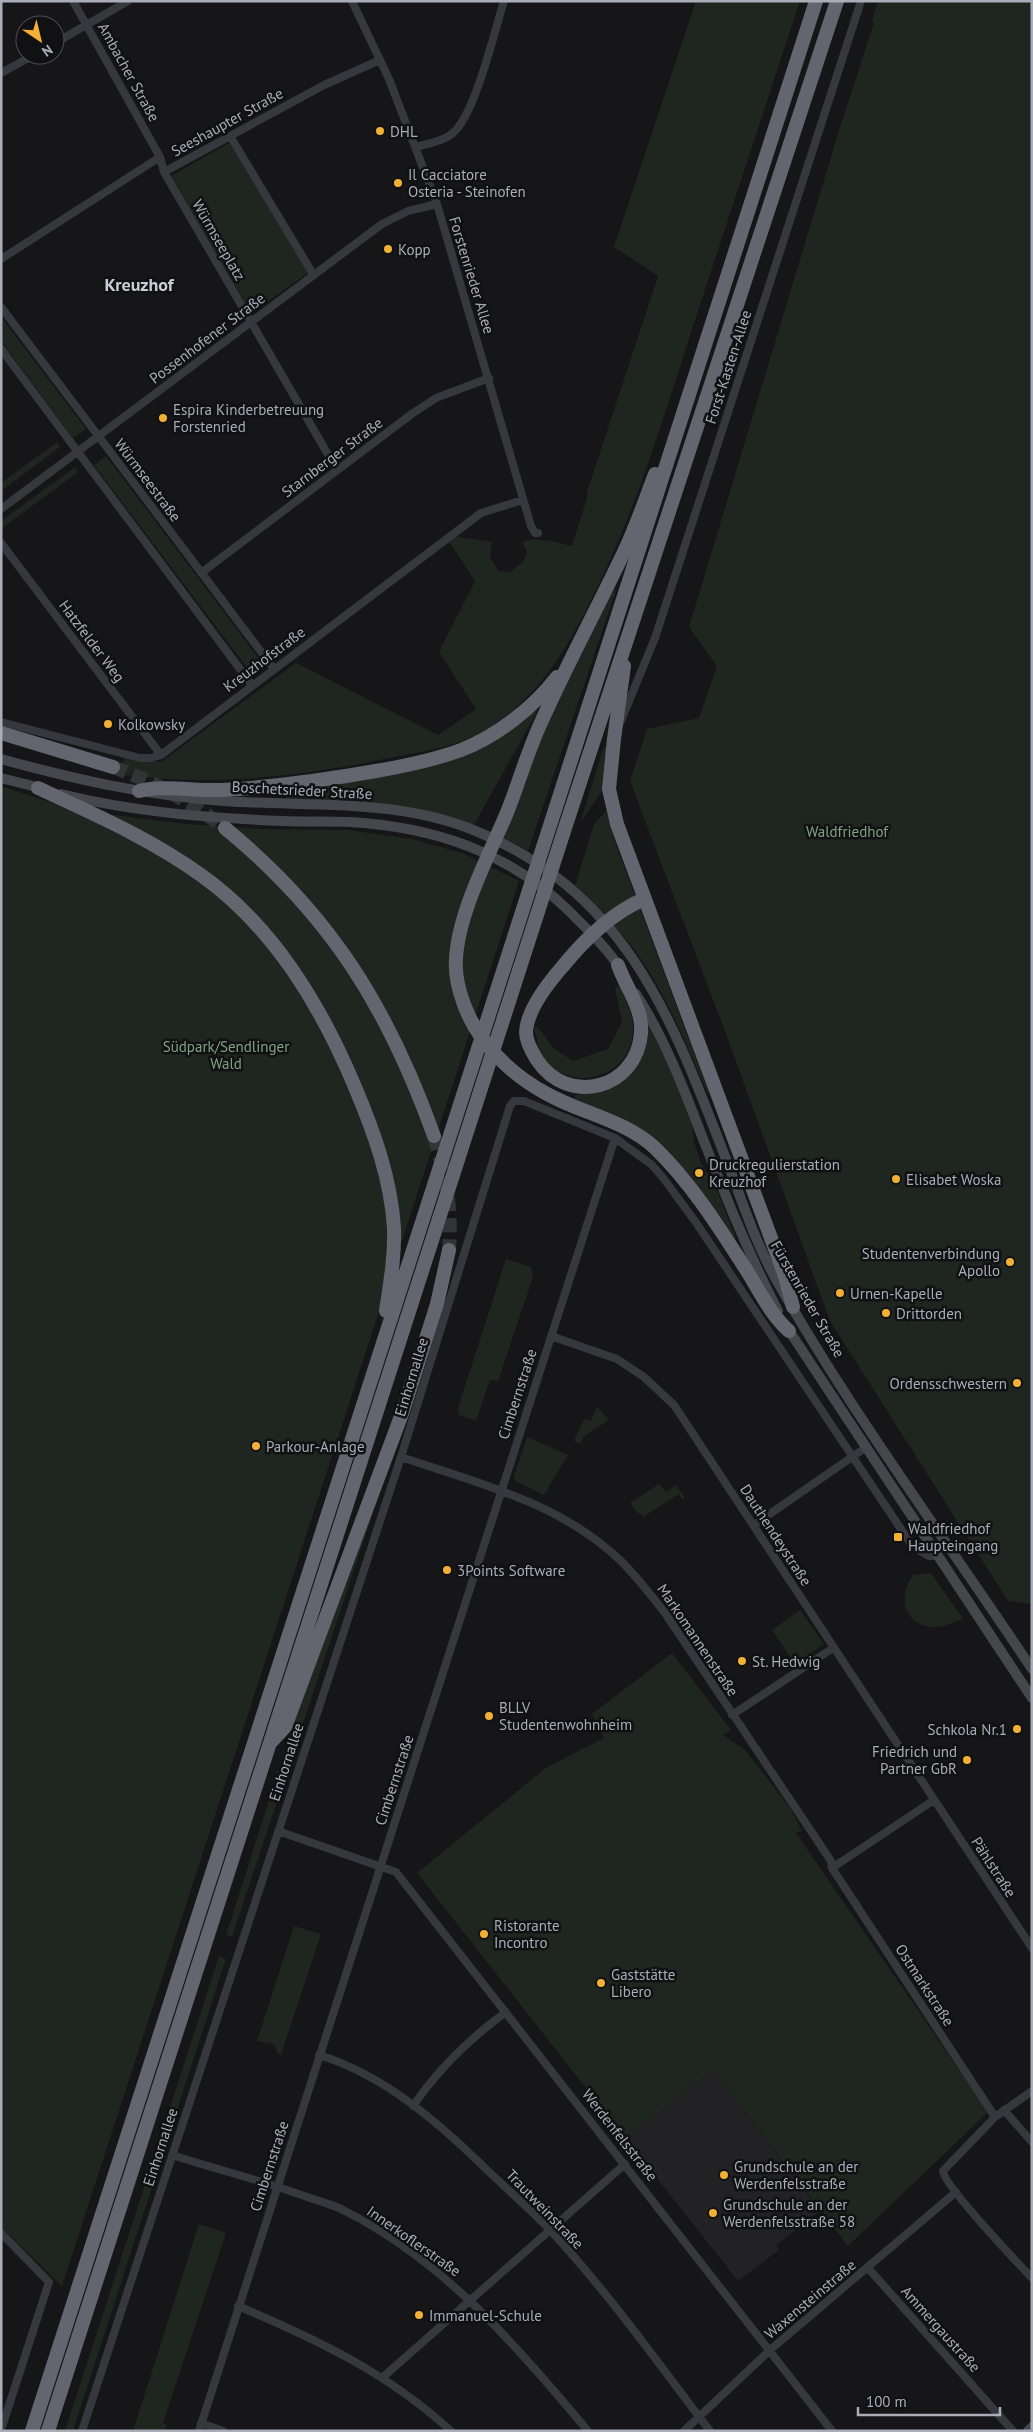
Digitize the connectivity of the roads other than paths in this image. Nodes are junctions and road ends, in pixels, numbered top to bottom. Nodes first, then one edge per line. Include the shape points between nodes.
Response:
1 (74, 1) edge
2 (128, 1) edge
3 (352, 1) edge
4 (504, 1) edge
5 (816, 1) edge
6 (837, 1) edge
7 (860, 1) edge
8 (87, 24) junction
9 (65, 37) edge
10 (380, 60) junction
11 (16, 65) edge
12 (1, 73) edge
13 (230, 136) junction
14 (416, 147) junction
15 (160, 157) junction
16 (164, 172) junction
17 (437, 204) junction
18 (1, 259) edge
19 (313, 274) junction
20 (1, 308) edge
21 (251, 322) junction
22 (1, 349) edge
23 (488, 378) junction
24 (676, 436) junction
25 (98, 437) junction
26 (79, 452) junction
27 (337, 470) junction
28 (523, 500) junction
29 (1, 509) edge
30 (538, 533) dead end
31 (1, 543) edge
32 (201, 573) junction
33 (625, 645) junction
34 (569, 663) junction
35 (274, 669) junction
36 (252, 685) junction
37 (1, 722) edge
38 (1, 732) edge
39 (614, 739) junction
40 (161, 755) junction
41 (1, 758) edge
42 (113, 767) tunnel mouth
43 (1, 778) edge
44 (38, 788) junction
45 (138, 791) junction
46 (226, 828) tunnel mouth
47 (582, 899) joint
48 (644, 899) junction
49 (575, 916) joint
50 (618, 966) junction
51 (434, 1136) tunnel mouth
52 (615, 1138) junction
53 (449, 1250) tunnel mouth
54 (793, 1307) junction
55 (789, 1331) junction
56 (551, 1336) junction
57 (382, 1344) junction
58 (865, 1448) junction
59 (401, 1456) junction
60 (854, 1456) junction
61 (500, 1490) junction
62 (754, 1525) junction
63 (937, 1556) junction
64 (834, 1648) junction
65 (1032, 1669) edge
66 (1032, 1676) edge
67 (1022, 1683) junction
68 (1032, 1698) edge
69 (732, 1715) junction
70 (268, 1746) junction
71 (934, 1800) junction
72 (278, 1831) junction
73 (380, 1865) junction
74 (832, 1868) junction
75 (1032, 1948) edge
76 (506, 2012) junction
77 (319, 2056) junction
78 (1032, 2091) edge
79 (413, 2106) junction
80 (1004, 2110) junction
81 (995, 2117) junction
82 (1032, 2142) edge
83 (172, 2155) junction
84 (625, 2164) junction
85 (277, 2186) junction
86 (956, 2192) junction
87 (549, 2229) junction
88 (1, 2233) edge
89 (868, 2268) junction
90 (1031, 2277) edge
91 (470, 2299) junction
92 (238, 2306) junction
93 (770, 2350) junction
94 (383, 2377) junction
95 (699, 2416) junction
96 (200, 2427) edge
97 (1032, 2428) edge
98 (1, 2430) edge
99 (32, 2431) edge
100 (48, 2431) edge
101 (82, 2431) edge
102 (223, 2431) edge
103 (452, 2431) edge
104 (588, 2431) edge
105 (684, 2431) edge
106 (710, 2431) edge
107 (832, 2431) edge
108 (1014, 2431) edge
109 (1028, 2431) edge

1 - 8 street, Ambacher Straße
2 - 8 street
3 - 10 street, Forstenrieder Allee
4 - 14 street via 468,113 448,137
5 - 24 highway
6 - 33 highway
7 - 39 street, Forst-Kasten-Allee via 655,638
8 - 9 street
8 - 15 street, Ambacher Straße
10 - 13 street, Seeshaupter Straße via 324,85
10 - 14 street, Forstenrieder Allee
11 - 12 street
13 - 16 street, Seeshaupter Straße
13 - 19 street
14 - 17 street, Forstenrieder Allee
15 - 16 street, Seeshaupter Straße
15 - 18 street, Seeshaupter Straße
16 - 21 street, Würmseeplatz
17 - 19 street, Possenhofener Straße via 408,211 382,224
17 - 23 street, Forstenrieder Allee
19 - 21 street, Possenhofener Straße
20 - 25 street, Würmseestraße
21 - 25 street, Possenhofener Straße
21 - 27 street
22 - 26 street
23 - 27 street, Starnberger Straße via 436,398
23 - 28 street, Forstenrieder Allee
24 - 34 highway via 659,463 625,550
24 - 57 highway
25 - 26 street, Possenhofener Straße
25 - 32 street, Würmseestraße
26 - 29 street, Possenhofener Straße
26 - 36 street
27 - 32 street, Starnberger Straße
28 - 30 street, Forstenrieder Allee via 532,530
28 - 35 street, Kreuzhofstraße via 481,513
31 - 40 street, Hatzfelder Weg
32 - 35 street, Würmseestraße
33 - 39 highway via 624,676
33 - 70 highway
34 - 45 highway via 529,706 500,729 462,750 434,759 341,778 292,784 221,790 155,787
34 - 55 highway via 538,728 471,898 456,960 465,1005 483,1040 527,1082 549,1096 625,1127 653,1146 680,1173 778,1321
35 - 36 street, Kreuzhofstraße
36 - 40 street, Kreuzhofstraße
37 - 40 street via 140,758
38 - 42 highway
39 - 48 highway via 609,789 617,824
41 - 45 main road, Boschetsrieder Straße
43 - 44 main road, Boschetsrieder Straße
44 - 49 main road, Boschetsrieder Straße via 128,808 189,815 352,822 415,830 491,855 547,890
44 - 57 highway via 148,841 202,876 264,933 308,991 339,1049 371,1123 387,1177 394,1228 394,1259
45 - 47 main road, Boschetsrieder Straße via 226,802 355,806 419,814 466,827 500,841 552,874
46 - 51 highway via 278,876 336,942 398,1045
47 - 54 main road, Fürstenrieder Straße via 621,942 665,1011 763,1254
48 - 50 highway via 616,914 584,943 551,979 535,1006 526,1032 531,1051 555,1079 571,1086 604,1084 621,1075 635,1057 641,1033 640,1012
48 - 54 highway via 784,1273
49 - 50 main road, Fürstenrieder Straße
50 - 55 main road, Fürstenrieder Straße via 651,1017 677,1070 740,1233
52 - 56 street, Cimbernstraße
52 - 59 street, Einhornallee via 524,1101 514,1101 510,1106
52 - 60 street via 652,1165 664,1179
53 - 70 highway via 434,1313 403,1411 285,1727
54 - 65 main road, Fürstenrieder Straße via 842,1387
55 - 58 main road, Fürstenrieder Straße
56 - 61 street, Cimbernstraße
56 - 62 street, Dauthendeystraße via 617,1358 644,1377 677,1409
57 - 99 highway
58 - 60 street
58 - 63 main road, Fürstenrieder Straße
59 - 61 street, Markomannenstraße
59 - 72 street, Einhornallee
60 - 62 street
60 - 63 street via 913,1547 929,1556
61 - 69 street, Markomannenstraße via 565,1519 620,1560 665,1613
61 - 73 street, Cimbernstraße
62 - 64 street, Dauthendeystraße
63 - 67 main road, Fürstenrieder Straße
64 - 69 street
64 - 71 street, Dauthendeystraße
66 - 67 main road
67 - 68 main road, Fürstenrieder Straße
69 - 74 street, Markomannenstraße via 831,1861
70 - 100 highway
71 - 74 street
71 - 75 street, Pählstraße
72 - 73 street, Werdenfelsstraße
72 - 83 street, Einhornallee
73 - 76 street, Werdenfelsstraße via 396,1872
73 - 77 street, Cimbernstraße
74 - 81 street, Ostmarkstraße
76 - 79 street via 449,2059
76 - 84 street, Werdenfelsstraße
77 - 79 street, Trautweinstraße via 346,2063
77 - 85 street, Cimbernstraße
78 - 80 street
79 - 87 street, Trautweinstraße via 461,2144
80 - 81 street
80 - 82 street
81 - 86 street via 944,2166 943,2176
83 - 85 street, Innerkoflerstraße
83 - 101 street, Einhornallee
84 - 87 street
84 - 93 street, Werdenfelsstraße
85 - 91 street, Innerkoflerstraße via 344,2210 438,2271
85 - 92 street, Cimbernstraße
86 - 89 street, Waxensteinstraße
86 - 90 street
87 - 91 street
87 - 95 street, Trautweinstraße via 605,2294
88 - 98 street via 49,2282
89 - 93 street, Waxensteinstraße
89 - 108 street, Ammergaustraße
91 - 94 street
91 - 104 street, Innerkoflerstraße
92 - 94 street via 310,2337
92 - 96 street, Cimbernstraße
93 - 95 street, Waxensteinstraße
93 - 107 street, Werdenfelsstraße
94 - 103 street
95 - 105 street, Waxensteinstraße
95 - 106 street, Trautweinstraße
96 - 102 street
97 - 109 main road

